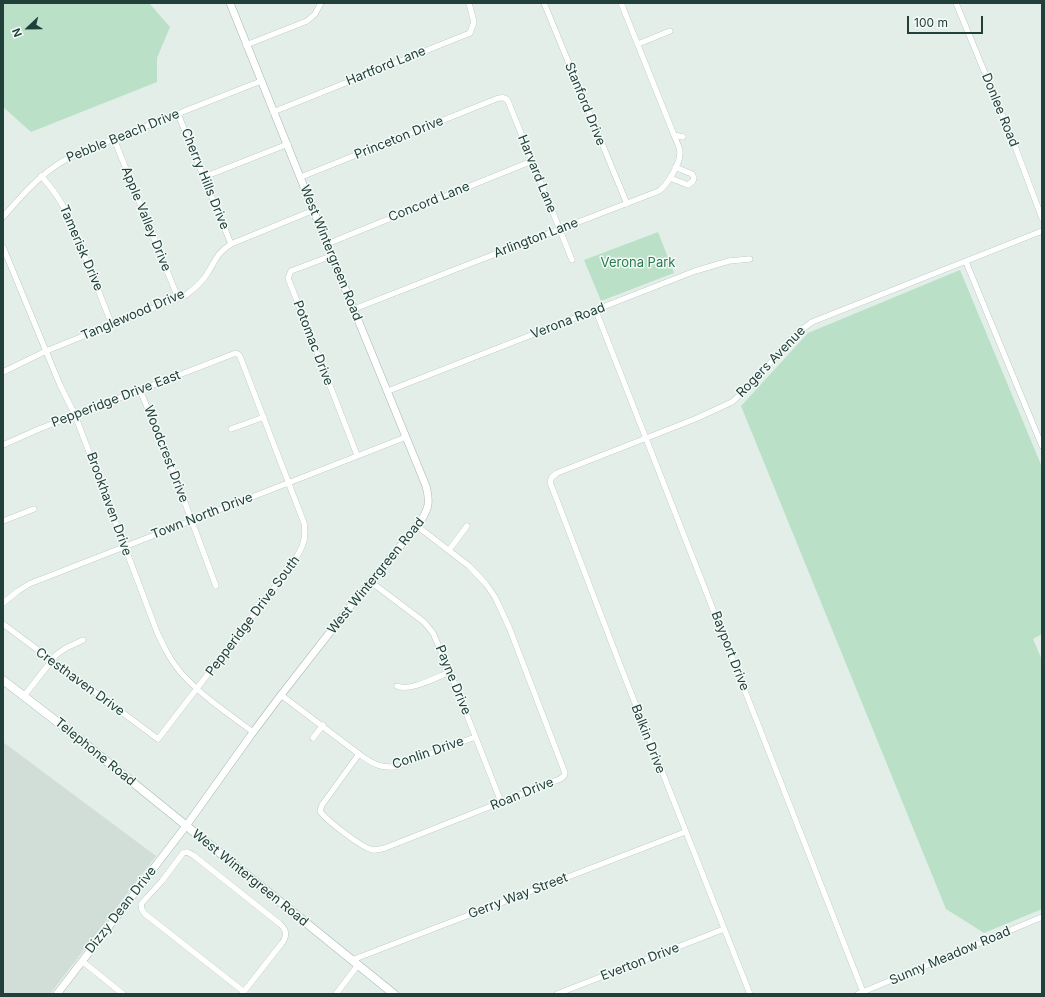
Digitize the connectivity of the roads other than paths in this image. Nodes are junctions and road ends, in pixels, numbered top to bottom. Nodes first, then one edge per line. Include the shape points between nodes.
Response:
1 (230, 3) edge
2 (321, 3) edge
3 (468, 3) edge
4 (544, 3) edge
5 (621, 3) edge
6 (957, 3) edge
7 (670, 31) dead end
8 (638, 44) junction
9 (246, 45) junction
10 (261, 81) junction
11 (496, 99) joint
12 (273, 112) junction
13 (178, 114) junction
14 (674, 136) junction
15 (683, 137) dead end
16 (114, 139) junction
17 (288, 144) junction
18 (532, 161) junction
19 (675, 167) junction
20 (41, 176) junction
21 (204, 177) junction
22 (301, 177) junction
23 (670, 178) junction
24 (627, 204) junction
25 (314, 210) junction
26 (3, 217) edge
27 (1042, 218) edge
28 (559, 230) junction
29 (1042, 231) edge
30 (231, 244) junction
31 (326, 244) junction
32 (3, 247) edge
33 (332, 256) junction
34 (750, 259) dead end
35 (572, 260) dead end
36 (966, 262) junction
37 (178, 298) junction
38 (354, 309) junction
39 (596, 311) junction
40 (112, 325) junction
41 (46, 351) junction
42 (230, 354) joint
43 (3, 372) edge
44 (140, 390) junction
45 (388, 391) junction
46 (75, 415) junction
47 (264, 417) junction
48 (231, 429) dead end
49 (406, 436) junction
50 (646, 437) junction
51 (3, 445) edge
52 (1042, 446) edge
53 (357, 455) junction
54 (288, 482) junction
55 (550, 482) joint
56 (34, 509) dead end
57 (191, 520) junction
58 (3, 521) edge
59 (417, 526) junction
60 (467, 526) dead end
61 (125, 546) junction
62 (449, 550) junction
63 (371, 582) junction
64 (216, 586) dead end
65 (3, 603) edge
66 (3, 624) edge
67 (83, 640) dead end
68 (51, 661) junction
69 (450, 672) junction
70 (3, 680) edge
71 (397, 686) dead end
72 (198, 689) junction
73 (281, 695) junction
74 (24, 696) junction
75 (323, 725) junction
76 (253, 732) junction
77 (475, 737) junction
78 (313, 738) dead end
79 (158, 739) joint
80 (359, 754) junction
81 (501, 802) junction
82 (186, 826) junction
83 (685, 832) junction
84 (1042, 917) edge
85 (724, 929) junction
86 (82, 961) junction
87 (355, 962) junction
88 (242, 993) edge
89 (861, 993) edge
90 (56, 994) edge
91 (123, 994) edge
92 (336, 994) edge
93 (394, 994) edge
94 (557, 994) edge
95 (750, 994) edge

1 - 9 street, West Wintergreen Road
2 - 9 street via 315,14 307,21
3 - 12 street, Hartford Lane via 474,22 470,33
4 - 24 street, Stanford Drive
5 - 8 street, Arlington Lane
6 - 27 street, Donlee Road
7 - 8 street
8 - 14 street, Arlington Lane
9 - 10 street, West Wintergreen Road
10 - 12 street, West Wintergreen Road
10 - 13 street, Pebble Beach Drive
11 - 18 street, Harvard Lane via 502,97 508,101
11 - 22 street, Princeton Drive
12 - 17 street, West Wintergreen Road
13 - 16 street, Pebble Beach Drive
13 - 21 street, Cherry Hills Drive
14 - 15 street
14 - 19 street, Arlington Lane via 680,154
16 - 20 street, Pebble Beach Drive via 63,161
16 - 37 street, Apple Valley Drive
17 - 21 street
17 - 22 street, West Wintergreen Road
18 - 28 street, Harvard Lane
18 - 31 street, Concord Lane
19 - 23 street, Arlington Lane
19 - 23 street via 692,174 693,182 688,184
20 - 26 street, Pebble Beach Drive
20 - 40 street, Tamerisk Drive via 65,208
21 - 30 street, Cherry Hills Drive
22 - 25 street, West Wintergreen Road
23 - 24 street, Arlington Lane via 666,186 659,191
24 - 28 street, Arlington Lane
25 - 30 street, Tanglewood Drive
25 - 31 street, West Wintergreen Road
28 - 35 street, Harvard Lane
28 - 38 street, Arlington Lane
29 - 36 street, Rogers Avenue
30 - 37 street, Tanglewood Drive via 217,256 199,284
31 - 33 street, West Wintergreen Road
32 - 41 street, Brookhaven Drive
33 - 38 street, West Wintergreen Road
33 - 53 street, Potomac Drive via 291,271 288,278
34 - 39 street, Verona Road via 729,261 695,271
36 - 50 street, Rogers Avenue via 812,322 796,334 732,402
36 - 52 street
37 - 40 street, Tanglewood Drive
38 - 45 street, West Wintergreen Road
39 - 45 street, Verona Road
39 - 50 street, Bayport Drive
40 - 41 street, Tanglewood Drive
41 - 43 street, Tanglewood Drive
41 - 46 street, Brookhaven Drive
42 - 44 street, Pepperidge Drive East
42 - 47 street, Pepperidge Drive South via 239,355
44 - 46 street, Pepperidge Drive East
44 - 57 street, Woodcrest Drive
45 - 49 street, West Wintergreen Road
46 - 51 street, Pepperidge Drive East
46 - 61 street, Brookhaven Drive
47 - 48 street
47 - 54 street, Pepperidge Drive South
49 - 53 street, Town North Drive
49 - 59 street, West Wintergreen Road via 429,497 427,509
50 - 55 street, Rogers Avenue via 557,473
50 - 89 street, Bayport Drive
53 - 54 street, Town North Drive
54 - 57 street, Town North Drive
54 - 72 street, Pepperidge Drive South via 305,528 301,551
55 - 83 street, Balkin Drive
56 - 58 street
57 - 61 street, Town North Drive
57 - 64 street, Woodcrest Drive
59 - 62 street, Roan Drive
59 - 63 street, West Wintergreen Road
60 - 62 street
61 - 65 street, Town North Drive via 29,584
61 - 72 street, Brookhaven Drive via 165,650 182,674
62 - 81 street, Roan Drive via 469,566 495,597 565,772 560,779
63 - 69 street, Payne Drive via 424,622 436,638
63 - 73 street, West Wintergreen Road
66 - 68 street, Cresthaven Drive
67 - 68 street via 66,648
68 - 74 street
68 - 79 street, Cresthaven Drive
69 - 71 street via 409,688
69 - 77 street, Payne Drive
70 - 74 main road, Telephone Road
72 - 76 street, Brookhaven Drive
72 - 79 street, Pepperidge Drive South
73 - 75 street, Conlin Drive
73 - 76 street, West Wintergreen Road
74 - 82 main road, Telephone Road
75 - 78 street
75 - 80 street, Conlin Drive
76 - 82 street, West Wintergreen Road
77 - 80 street, Conlin Drive via 391,768 379,766
77 - 81 street, Payne Drive
80 - 81 street, Roan Drive via 320,811 366,848 385,848
82 - 86 street, Dizzy Dean Drive
82 - 87 main road, West Wintergreen Road
83 - 85 street, Balkin Drive
83 - 87 street, Gerry Way Street
84 - 89 street, Sunny Meadow Road
85 - 94 street, Everton Drive
85 - 95 street, Balkin Drive
86 - 90 street, Dizzy Dean Drive
86 - 91 street
87 - 92 street
87 - 93 main road, West Wintergreen Road
88 - 88 street via 142,910 141,904 183,853 193,855 284,927 286,938

